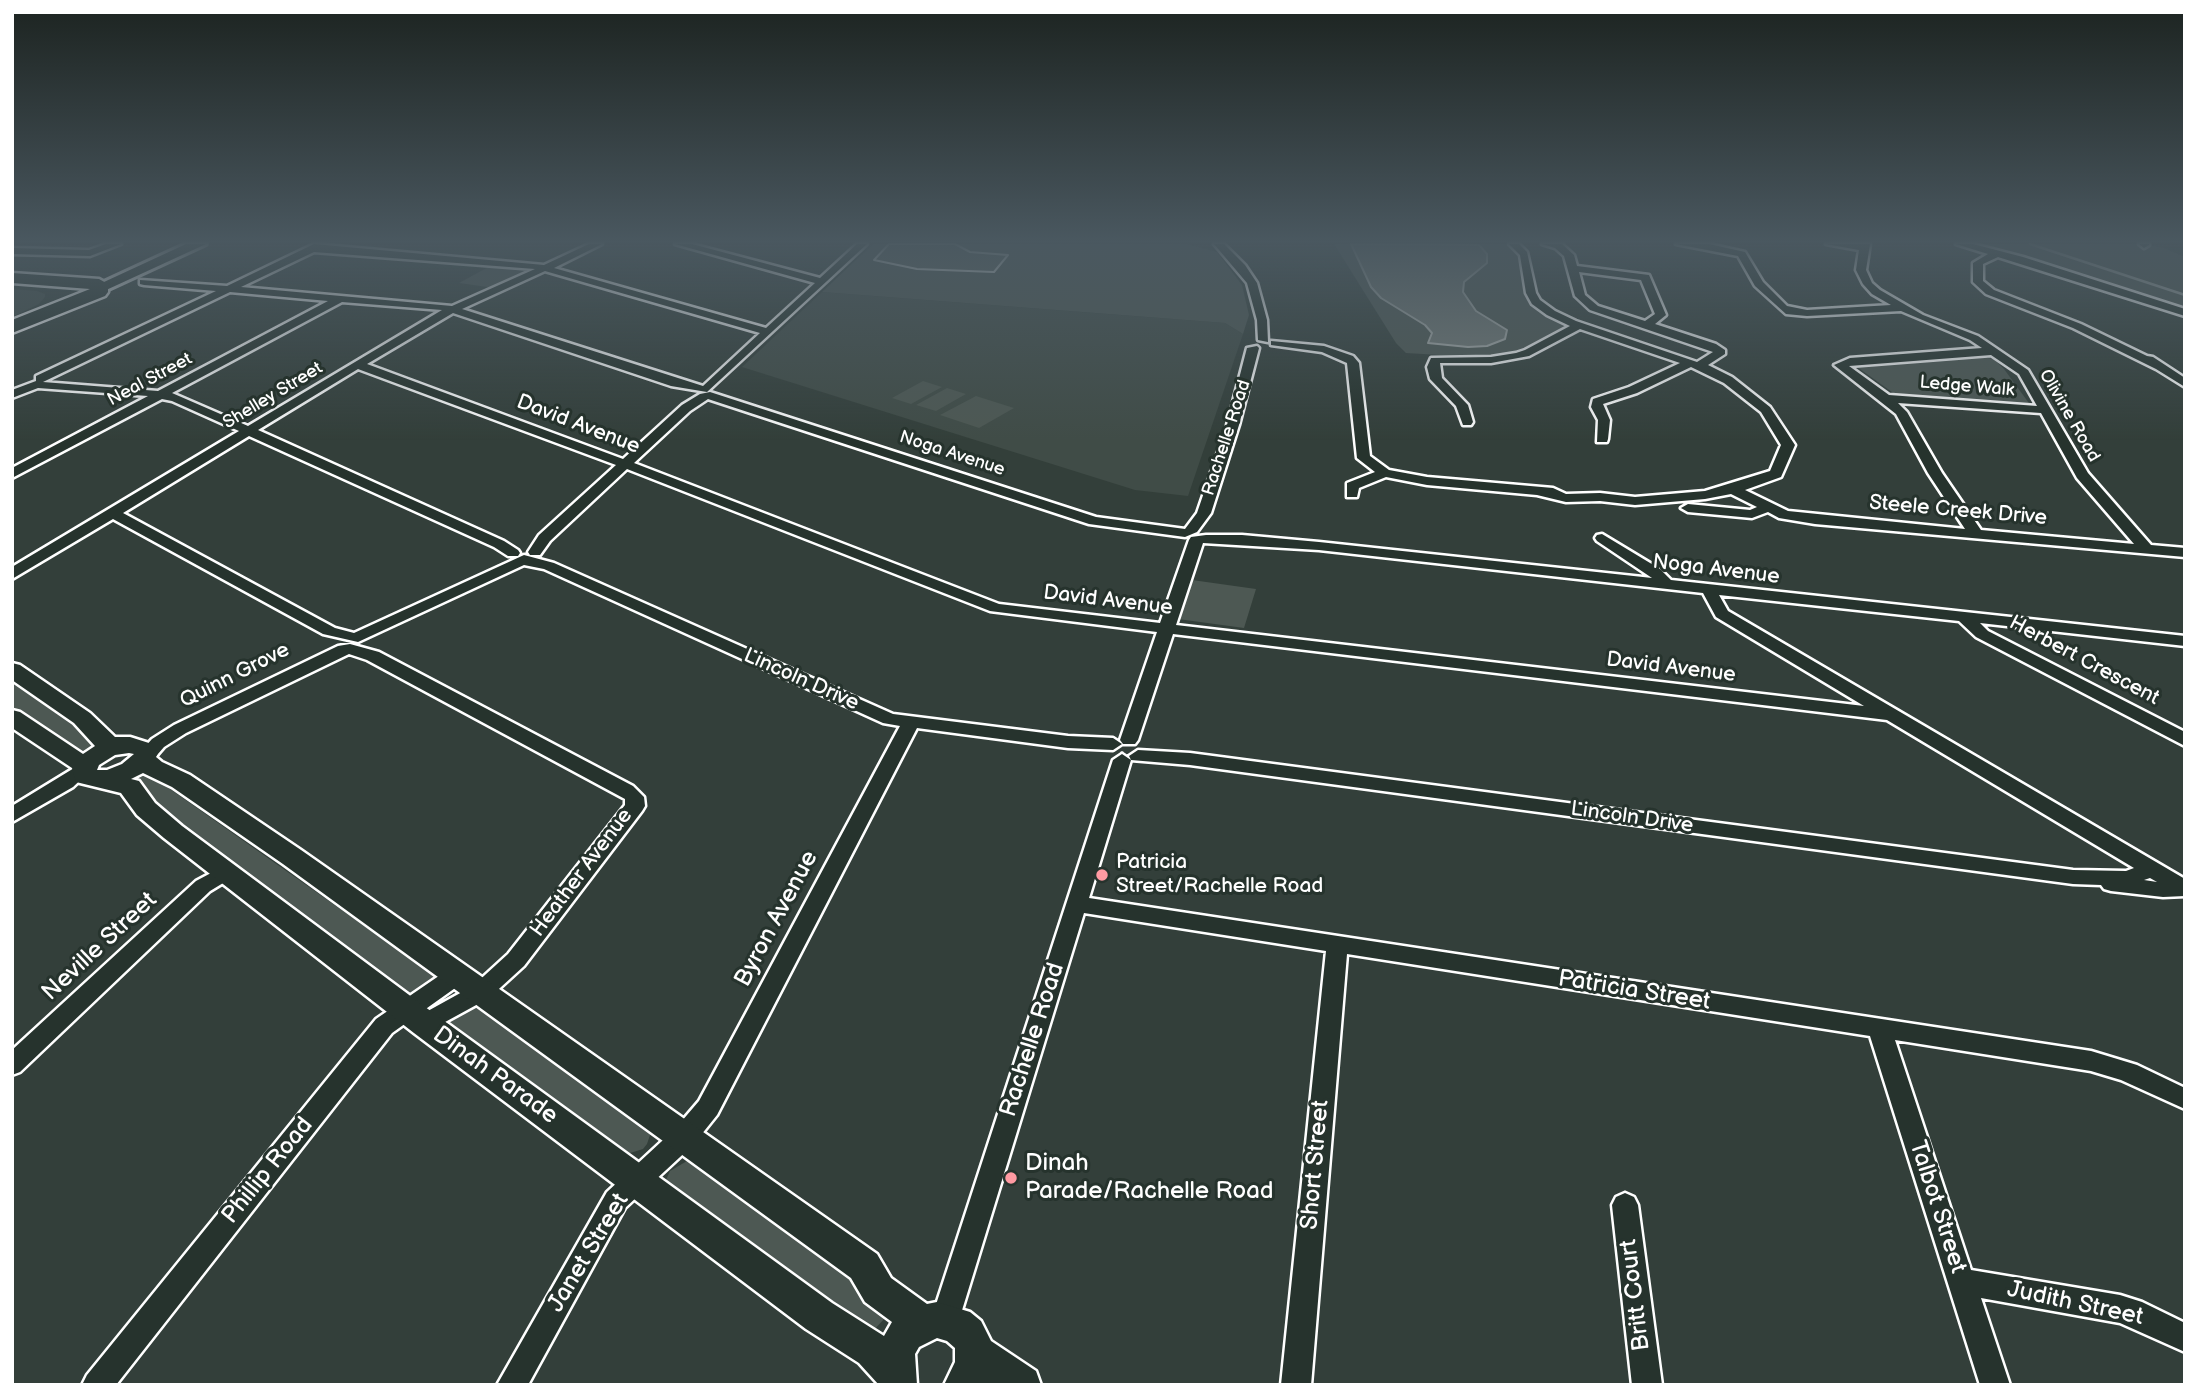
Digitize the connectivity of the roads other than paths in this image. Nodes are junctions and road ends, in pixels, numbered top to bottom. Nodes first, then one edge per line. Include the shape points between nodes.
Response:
1 (45, 309) edge
2 (55, 309) edge
3 (189, 309) edge
4 (320, 309) edge
5 (451, 309) joint
6 (689, 309) edge
7 (793, 309) edge
8 (1259, 309) edge
9 (1546, 309) edge
10 (1599, 309) edge
11 (1659, 309) edge
12 (1786, 309) edge
13 (1870, 309) edge
14 (1906, 309) edge
15 (2036, 309) edge
16 (20, 323) edge
17 (1578, 326) junction
18 (1645, 326) junction
19 (768, 332) junction
20 (1270, 346) junction
21 (1995, 351) junction
22 (1251, 363) junction
23 (1694, 364) junction
24 (358, 365) junction
25 (12, 380) edge
26 (37, 382) junction
27 (2185, 383) edge
28 (12, 394) edge
29 (160, 394) junction
30 (699, 395) junction
31 (1886, 398) junction
32 (2045, 410) junction
33 (1468, 422) dead end
34 (249, 430) junction
35 (1602, 439) dead end
36 (624, 465) junction
37 (1385, 473) junction
38 (12, 474) edge
39 (1733, 489) junction
40 (1352, 494) dead end
41 (1688, 508) dead end
42 (1766, 508) junction
43 (113, 513) junction
44 (1975, 533) junction
45 (1199, 534) junction
46 (1602, 538) dead end
47 (2146, 550) junction
48 (520, 553) junction
49 (2185, 553) edge
50 (12, 574) edge
51 (1667, 585) junction
52 (1714, 591) junction
53 (1965, 618) junction
54 (1167, 629) junction
55 (2185, 641) edge
56 (351, 643) junction
57 (12, 670) edge
58 (1894, 715) junction
59 (12, 718) edge
60 (911, 722) junction
61 (2185, 740) edge
62 (1125, 750) junction
63 (137, 752) junction
64 (91, 773) junction
65 (12, 815) edge
66 (2148, 868) junction
67 (226, 872) junction
68 (2073, 877) junction
69 (2182, 888) edge
70 (1077, 904) junction
71 (1337, 945) junction
72 (469, 984) junction
73 (415, 1017) junction
74 (1879, 1028) junction
75 (12, 1065) edge
76 (2185, 1099) edge
77 (684, 1137) junction
78 (636, 1180) junction
79 (1625, 1205) dead end
80 (1961, 1281) junction
81 (934, 1321) junction
82 (2185, 1338) edge
83 (969, 1369) edge
84 (898, 1379) edge
85 (97, 1385) edge
86 (512, 1385) edge
87 (1022, 1385) edge
88 (1296, 1385) edge
89 (1647, 1385) edge
90 (1995, 1385) edge

1 - 16 main road
2 - 16 main road
3 - 26 street
4 - 29 street, Neal Street
5 - 24 street, Shelley Street
5 - 30 street, Noga Avenue via 676,383
6 - 19 street
7 - 19 street
8 - 20 street
9 - 17 street
10 - 18 street
11 - 18 street via 1661,315
12 - 13 street via 1817,313
14 - 21 street, Olivine Road
15 - 27 street via 2086,330
17 - 23 street
17 - 33 street via 1529,353 1492,360 1435,360 1436,379 1462,405
18 - 23 street via 1721,352
19 - 30 street
20 - 22 street, Rachelle Road
20 - 22 street, Rachelle Road via 1250,342
20 - 37 street via 1325,352 1353,370 1364,458
21 - 31 street via 1841,364
21 - 32 street, Olivine Road via 2024,372
22 - 45 street, Rachelle Road
23 - 35 street via 1597,402 1604,420
23 - 39 street via 1751,396 1766,410 1776,429 1770,439 1782,457 1776,474
24 - 34 street, Shelley Street
24 - 36 street, David Avenue
25 - 26 street, Lincoln Drive
26 - 28 street
26 - 29 street, Lincoln Drive
29 - 34 street, Lincoln Drive
29 - 38 street, Neal Street
30 - 36 street
30 - 45 street, Noga Avenue via 1094,521
31 - 32 street, Ledge Walk
31 - 44 street via 1906,419
32 - 47 street, Olivine Road via 2082,475
34 - 43 street, Shelley Street
34 - 48 street, Lincoln Drive
36 - 48 street via 544,538
36 - 54 street, David Avenue via 996,608
37 - 39 street via 1566,498 1665,500
37 - 40 street via 1352,486
39 - 42 street, Steele Creek Drive
41 - 42 street via 1752,514
42 - 44 street, Steele Creek Drive via 1815,520
43 - 50 street, Shelley Street
43 - 56 street, Heather Avenue
44 - 47 street, Steele Creek Drive
45 - 51 street, Noga Avenue
45 - 54 street, Rachelle Road
46 - 51 street via 1655,572
47 - 49 street, Steele Creek Drive
48 - 56 street, Quinn Grove via 494,571
48 - 60 street, Lincoln Drive via 873,712
51 - 52 street, Noga Avenue
52 - 53 street, Noga Avenue
52 - 58 street, Lincoln Drive via 1713,603 1722,614
53 - 55 street, Noga Avenue
53 - 61 street, Herbert Crescent via 1982,634
54 - 58 street, David Avenue
54 - 62 street, Rachelle Road
56 - 63 street, Quinn Grove
56 - 72 street, Heather Avenue via 634,797 635,806 516,960
57 - 63 street via 82,718 99,738
58 - 66 street, Lincoln Drive
59 - 64 street, Dinah Parade
60 - 62 street, Lincoln Drive
60 - 77 street, Byron Avenue via 708,1108
62 - 68 street, Lincoln Drive
62 - 70 street, Rachelle Road
63 - 64 street via 108,749
63 - 72 street via 153,768 181,781
64 - 65 street
64 - 67 street, Dinah Parade via 130,787 146,809
66 - 68 street, Lincoln Drive via 2126,878
66 - 69 street, Lincoln Drive
67 - 73 street, Dinah Parade
67 - 75 street, Neville Street via 202,886
68 - 69 street, Lincoln Drive via 2142,889
70 - 71 street, Patricia Street
70 - 81 street, Rachelle Road
71 - 74 street, Patricia Street
71 - 88 street, Short Street
72 - 73 street, Heather Avenue
72 - 77 street
73 - 78 street, Dinah Parade
73 - 85 street, Phillip Road via 384,1026
74 - 76 street, Patricia Street via 2098,1062
74 - 80 street, Talbot Street
77 - 78 street, Janet Street
77 - 81 street via 864,1266 878,1290
78 - 84 street, Dinah Parade via 872,1350
78 - 86 street, Janet Street via 611,1207
79 - 89 street, Britt Court
80 - 82 street, Judith Street via 2120,1309
80 - 90 street, Talbot Street
81 - 83 street via 957,1325 968,1334
81 - 84 street via 906,1334 898,1346 894,1360
83 - 87 street

